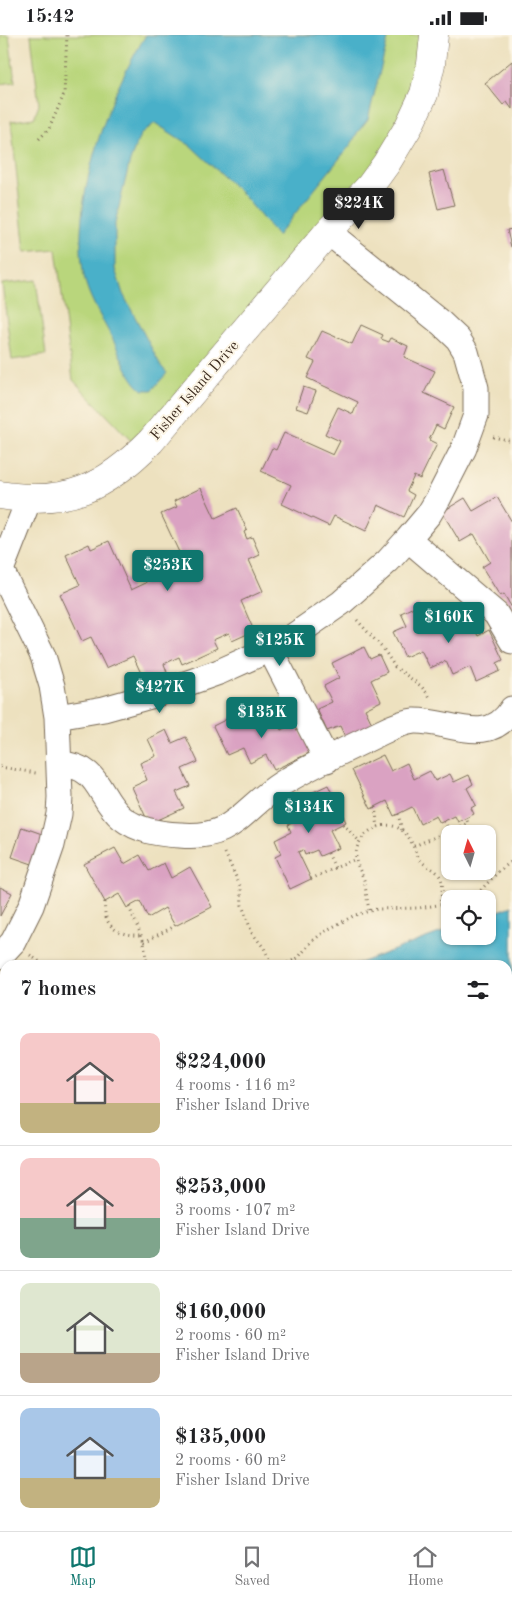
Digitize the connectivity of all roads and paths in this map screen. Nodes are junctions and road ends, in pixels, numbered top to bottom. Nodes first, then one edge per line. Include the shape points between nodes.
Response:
1 (67, 35) edge
2 (434, 35) edge
3 (39, 139) dead end
4 (328, 232) junction
5 (0, 495) edge
6 (29, 499) junction
7 (408, 539) junction
8 (1, 569) edge
9 (341, 603) junction
10 (512, 641) edge
11 (270, 649) junction
12 (512, 709) edge
13 (57, 717) junction
14 (432, 723) junction
15 (327, 760) junction
16 (0, 767) edge
17 (60, 770) junction
18 (375, 807) dead end
19 (398, 814) dead end
20 (466, 818) dead end
21 (444, 821) dead end
22 (343, 824) dead end
23 (446, 825) edge
24 (464, 825) edge
25 (378, 827) junction
26 (402, 830) junction
27 (218, 832) junction
28 (441, 835) edge
29 (359, 841) junction
30 (414, 846) junction
31 (328, 853) dead end
32 (356, 859) junction
33 (512, 861) edge
34 (335, 868) junction
35 (311, 879) dead end
36 (481, 890) edge
37 (104, 902) dead end
38 (440, 905) joint
39 (129, 907) dead end
40 (369, 910) junction
41 (175, 927) dead end
42 (140, 935) junction
43 (144, 942) junction
44 (0, 956) edge
45 (147, 960) edge
46 (270, 960) edge
47 (294, 960) edge

1 - 3 path via 64,94 49,129
2 - 4 street, Fisher Island Drive via 429,79 409,126 370,186
4 - 6 street, Fisher Island Drive via 151,441 122,468 80,492
4 - 7 street via 450,330 463,345 474,378 477,406 474,424 438,499
5 - 6 street, Fisher Island Drive
6 - 8 street
7 - 9 street
7 - 10 street via 496,614
8 - 13 street via 43,656
9 - 11 street
9 - 14 path via 384,650 395,667 427,692 432,702
11 - 13 street via 154,695 104,709
11 - 15 street
12 - 14 street via 498,725 483,730
13 - 17 street
14 - 15 street via 416,721 395,726
15 - 27 street via 280,785 238,821
16 - 17 path
17 - 27 street via 75,765 86,771 116,812 137,827 180,835
17 - 44 street via 59,814 52,845 31,906 13,943
18 - 25 path
19 - 26 path
20 - 24 path via 468,823
21 - 23 path
22 - 29 path
25 - 26 path
25 - 29 path
26 - 30 path
27 - 46 path via 241,888 242,905 252,933
28 - 30 path
29 - 32 path
30 - 38 path via 420,860 440,876
31 - 34 path
32 - 34 path
32 - 40 path
33 - 36 path
34 - 35 path
37 - 42 path via 103,912 110,926 121,934
38 - 40 path
39 - 42 path
40 - 47 path via 327,930
41 - 43 path
42 - 43 path
43 - 45 path

